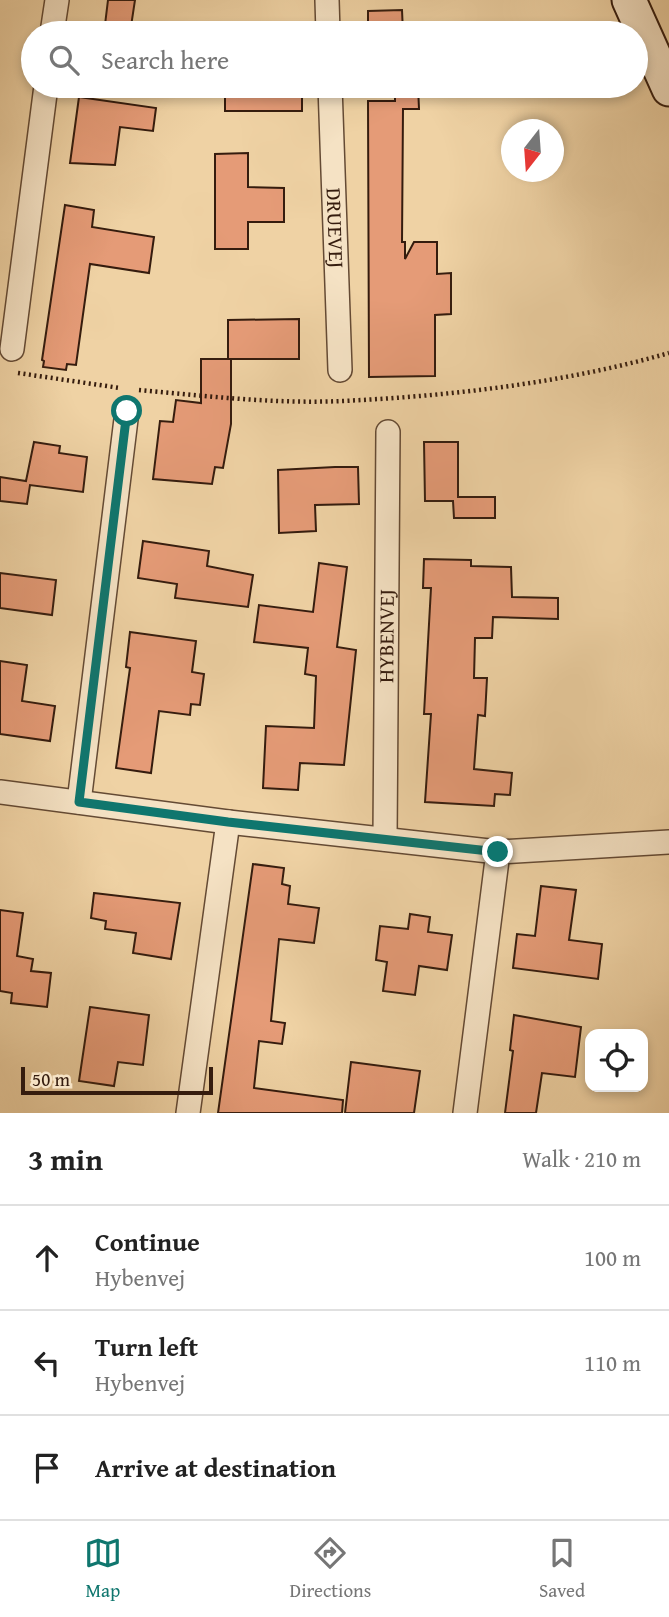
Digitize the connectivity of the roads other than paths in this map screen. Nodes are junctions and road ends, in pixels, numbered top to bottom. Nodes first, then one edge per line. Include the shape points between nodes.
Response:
1 (57, 0) edge
2 (327, 0) edge
3 (629, 0) edge
4 (54, 21) edge
5 (328, 21) edge
6 (638, 21) edge
7 (648, 42) edge
8 (669, 89) edge
9 (44, 98) edge
10 (330, 98) edge
11 (12, 349) dead end
12 (340, 370) dead end
13 (127, 411) dead end
14 (388, 432) dead end
15 (0, 792) edge
16 (79, 802) junction
17 (228, 822) junction
18 (385, 839) junction
19 (669, 842) edge
20 (498, 852) junction
21 (188, 1113) edge
22 (465, 1113) edge

1 - 4 street
2 - 5 street
3 - 6 street
7 - 8 street
9 - 11 street
10 - 12 street, DRUEVEJ
13 - 16 street
14 - 18 street, HYBENVEJ
15 - 16 street
16 - 17 street
17 - 18 street
17 - 21 street
18 - 20 street
19 - 20 street
20 - 22 street

